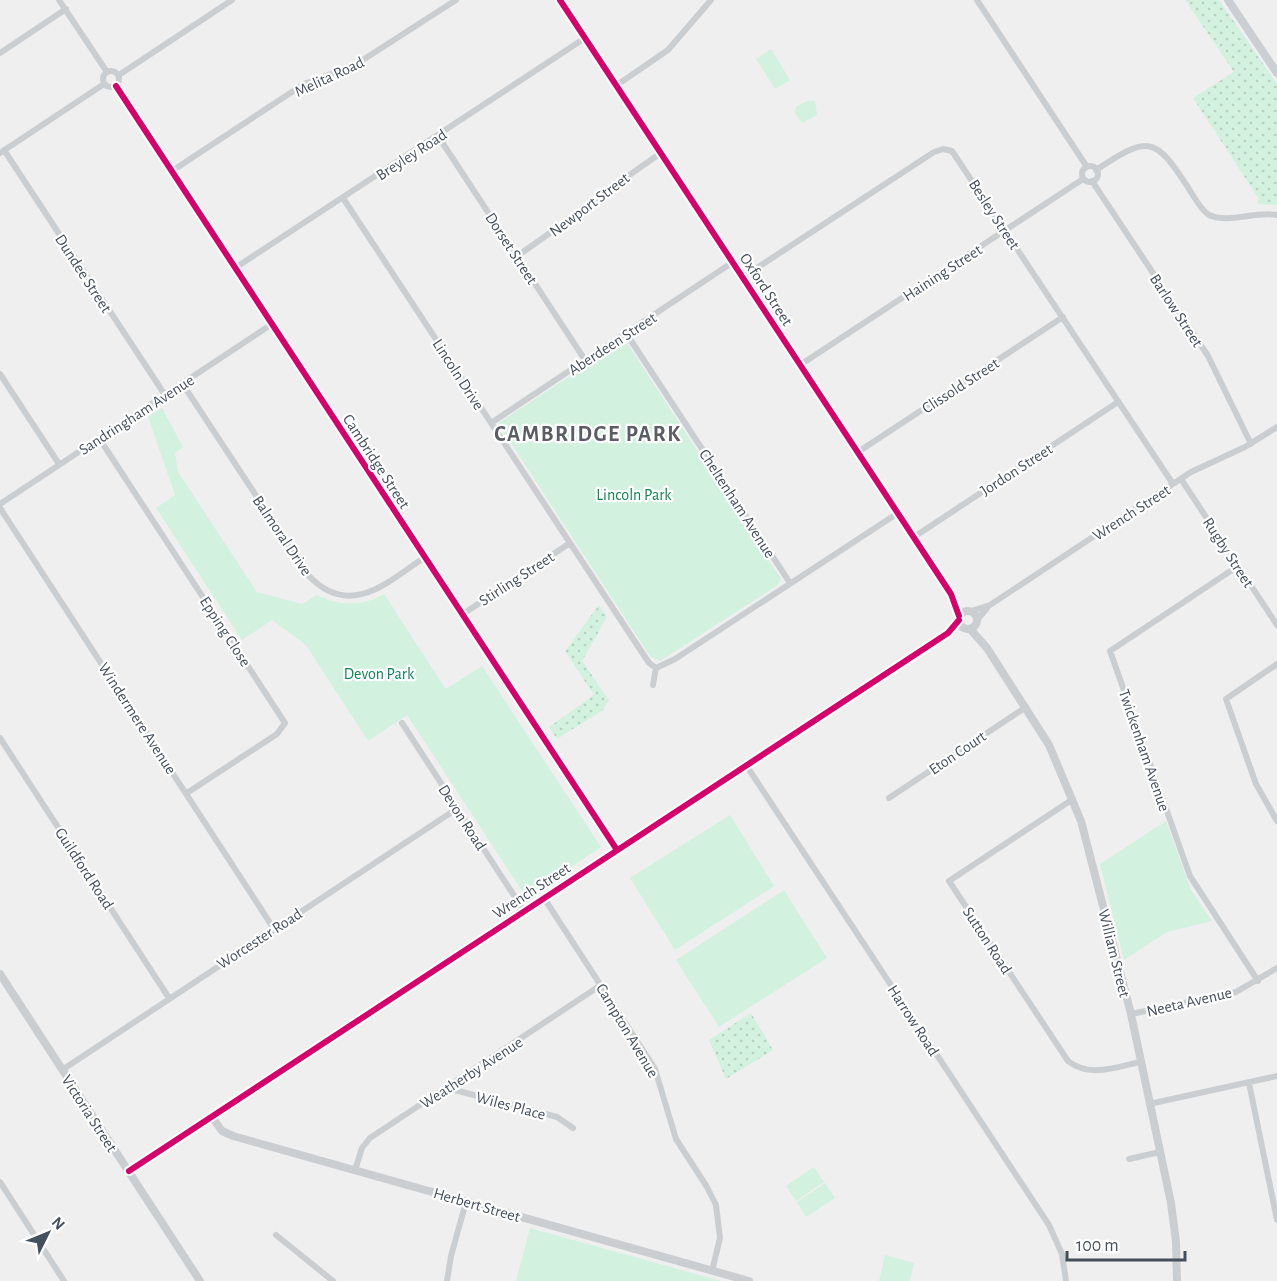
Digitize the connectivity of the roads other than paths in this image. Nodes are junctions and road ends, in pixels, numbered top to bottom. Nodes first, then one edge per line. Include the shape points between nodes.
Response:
1 (59, 0) edge
2 (232, 0) edge
3 (456, 0) edge
4 (560, 0) edge
5 (977, 0) edge
6 (1228, 0) edge
7 (707, 1) edge
8 (66, 9) junction
9 (585, 38) junction
10 (0, 53) edge
11 (107, 72) junction
12 (1277, 73) edge
13 (119, 75) junction
14 (104, 84) junction
15 (616, 85) junction
16 (116, 86) junction
17 (438, 136) junction
18 (2, 152) edge
19 (662, 153) junction
20 (1087, 167) junction
21 (1096, 170) junction
22 (172, 171) junction
23 (1083, 179) junction
24 (1092, 182) junction
25 (343, 198) junction
26 (1277, 215) edge
27 (1006, 230) junction
28 (517, 256) junction
29 (733, 262) junction
30 (235, 268) junction
31 (743, 277) junction
32 (1063, 317) junction
33 (272, 324) junction
34 (626, 333) junction
35 (585, 360) junction
36 (800, 365) junction
37 (0, 374) edge
38 (182, 383) junction
39 (165, 395) junction
40 (1118, 402) junction
41 (491, 423) junction
42 (1277, 428) edge
43 (99, 438) junction
44 (1251, 444) junction
45 (858, 452) junction
46 (59, 464) junction
47 (1180, 479) junction
48 (1173, 484) junction
49 (0, 506) edge
50 (897, 513) junction
51 (914, 537) junction
52 (570, 543) junction
53 (425, 557) junction
54 (1238, 566) junction
55 (790, 583) junction
56 (990, 605) junction
57 (463, 614) junction
58 (968, 620) junction
59 (1277, 625) edge
60 (1277, 664) edge
61 (656, 668) junction
62 (653, 686) dead end
63 (1026, 707) junction
64 (402, 723) dead end
65 (0, 738) edge
66 (746, 765) junction
67 (186, 793) junction
68 (889, 798) dead end
69 (1073, 799) junction
70 (458, 808) junction
71 (1277, 821) edge
72 (617, 850) junction
73 (544, 898) junction
74 (524, 911) junction
75 (274, 929) junction
76 (1277, 968) edge
77 (0, 974) edge
78 (1258, 981) junction
79 (601, 985) junction
80 (169, 998) junction
81 (1131, 1014) junction
82 (1140, 1062) junction
83 (62, 1070) junction
84 (1277, 1076) edge
85 (1249, 1083) junction
86 (447, 1088) junction
87 (1149, 1104) junction
88 (212, 1117) junction
89 (573, 1128) dead end
90 (1160, 1152) junction
91 (1129, 1159) dead end
92 (355, 1170) junction
93 (129, 1171) junction
94 (0, 1182) edge
95 (466, 1202) junction
96 (1275, 1205) edge
97 (1277, 1220) edge
98 (276, 1235) dead end
99 (712, 1271) junction
100 (64, 1281) edge
101 (200, 1281) edge
102 (333, 1281) edge
103 (447, 1281) edge
104 (749, 1281) edge
105 (1066, 1281) edge
106 (1177, 1281) edge

1 - 8 street
2 - 13 street
3 - 22 street, Melita Road via 355,65 304,84
4 - 9 street, Oxford Street
5 - 20 street
6 - 12 main road
7 - 15 street via 674,45
8 - 10 street
8 - 11 street
9 - 15 street, Oxford Street
9 - 17 street, Breyley Road
11 - 13 street
11 - 14 street
13 - 16 street
14 - 16 street
14 - 18 street
15 - 19 street, Oxford Street
16 - 22 street, Cambridge Street
17 - 25 street, Breyley Road
17 - 28 street, Dorset Street
18 - 39 street, Dundee Street
19 - 28 street, Newport Street
19 - 29 street, Oxford Street
20 - 21 street
20 - 23 street via 1082,172
21 - 24 street via 1097,177
21 - 26 street via 1134,147 1154,147 1167,156 1209,215
22 - 30 street, Cambridge Street
23 - 24 street
23 - 27 street, Haining Street
24 - 44 street, Barlow Street via 1208,356
25 - 30 street, Breyley Road
25 - 41 street, Lincoln Drive
27 - 31 street, Besley Street via 958,157 943,149
27 - 32 street, Besley Street
27 - 36 street, Haining Street
28 - 35 street, Dorset Street
29 - 31 street, Oxford Street
29 - 34 street, Aberdeen Street
30 - 33 street, Cambridge Street
31 - 36 street, Oxford Street
32 - 40 street, Besley Street
32 - 45 street, Clissold Street
33 - 38 street, Sandringham Avenue
33 - 53 street, Cambridge Street
34 - 35 street, Aberdeen Street
34 - 55 street, Cheltenham Avenue
35 - 41 street, Aberdeen Street
36 - 45 street, Oxford Street
37 - 46 street
38 - 39 street, Sandringham Avenue
38 - 53 street, Balmoral Drive via 309,576 320,586 339,595 361,595 379,588
39 - 43 street, Sandringham Avenue
40 - 48 street, Besley Street
40 - 51 street, Jordon Street
41 - 52 street, Lincoln Drive
42 - 44 street, Wrench Street
43 - 46 street, Sandringham Avenue
43 - 67 street, Epping Close via 285,723 277,734
44 - 47 street, Wrench Street
45 - 50 street, Oxford Street
46 - 49 street, Sandringham Avenue
47 - 48 street, Wrench Street
47 - 54 street, Rugby Street
48 - 56 street, Wrench Street
49 - 67 street, Windermere Avenue
50 - 51 street, Oxford Street
50 - 55 street
51 - 58 street, Oxford Street
52 - 57 street, Stirling Street
52 - 61 street, Lincoln Drive
53 - 57 street, Cambridge Street
54 - 59 street, Rugby Street
54 - 78 street, Twickenham Avenue via 1110,651 1190,876
55 - 61 street
56 - 58 street, Wrench Street
56 - 58 street, Wrench Street
57 - 72 street, Cambridge Street
58 - 63 street, William Street
58 - 66 street, Wrench Street
60 - 71 street via 1226,699 1256,784
61 - 62 street
63 - 68 street, Eton Court
63 - 69 street, William Street via 1049,745
64 - 70 street, Devon Road
65 - 80 street, Guildford Road
66 - 72 street, Wrench Street
66 - 105 street, Harrow Road via 1049,1225 1062,1254
67 - 75 street, Windermere Avenue
69 - 81 street, William Street
69 - 82 street, Sutton Road via 949,881 1068,1061 1090,1071
70 - 74 street, Devon Road
70 - 75 street, Worcester Road
72 - 73 street, Wrench Street
73 - 74 street, Wrench Street
73 - 79 street, Campton Avenue
74 - 88 street, Wrench Street
75 - 80 street, Worcester Road
76 - 78 street, Neeta Avenue
77 - 83 street, Victoria Street
78 - 81 street, Neeta Avenue via 1236,992
79 - 86 street, Weatherby Avenue
79 - 99 street, Campton Avenue via 653,1065 676,1139 714,1201 720,1238
80 - 83 street, Worcester Road
81 - 82 street, William Street
82 - 87 street, William Street
83 - 93 street, Victoria Street
84 - 85 street
85 - 87 street
85 - 96 street
86 - 89 street, Wiles Place via 557,1118
86 - 92 street, Weatherby Avenue via 368,1140
87 - 90 street, William Street
88 - 92 street, Herbert Street via 227,1135
88 - 93 street, Wrench Street
90 - 91 street
90 - 106 street, William Street via 1175,1229
92 - 95 street, Herbert Street
93 - 101 street, Victoria Street
94 - 100 street
95 - 99 street, Herbert Street
95 - 103 street
96 - 97 street
98 - 102 street
99 - 104 street, Herbert Street

